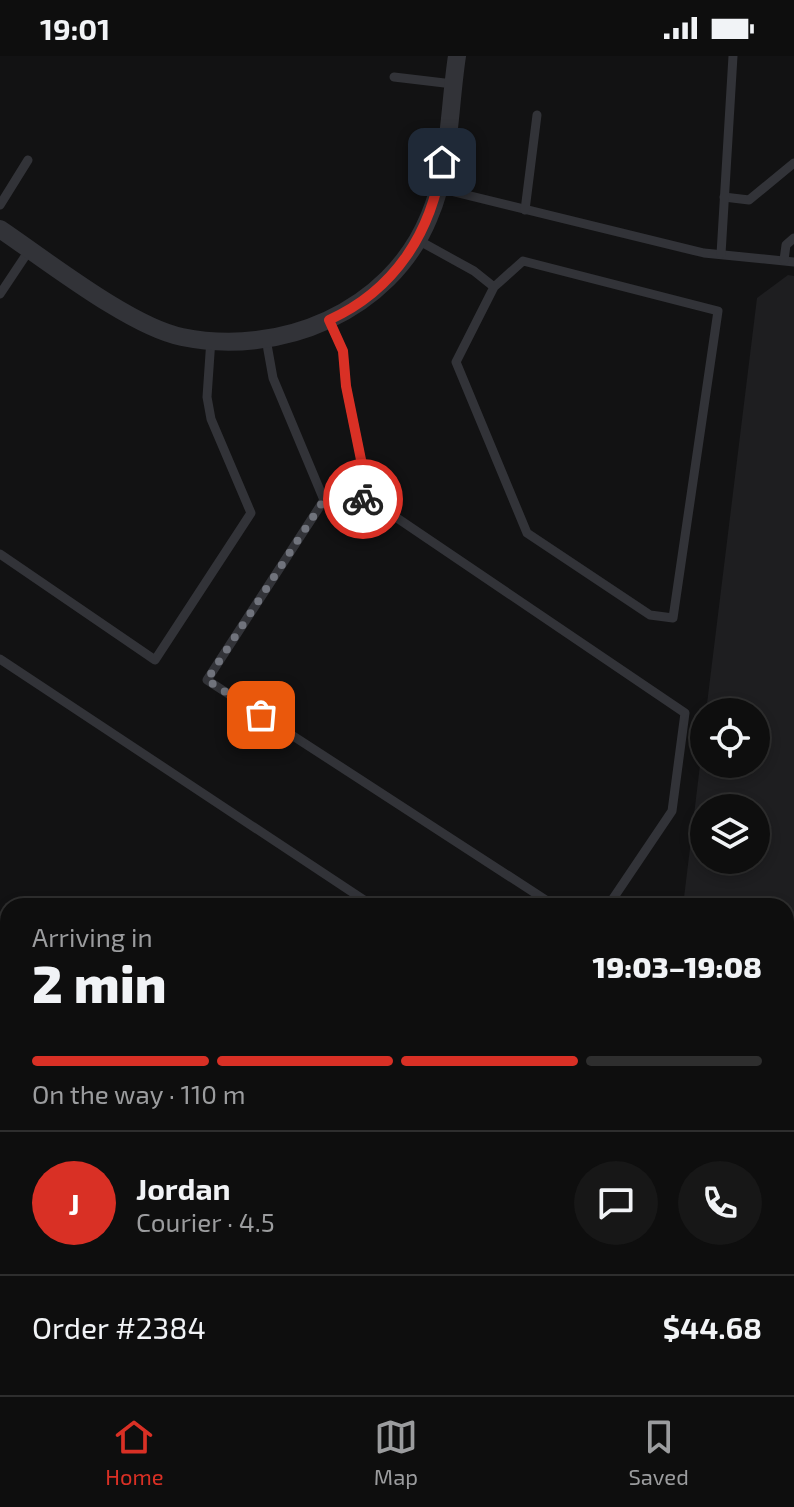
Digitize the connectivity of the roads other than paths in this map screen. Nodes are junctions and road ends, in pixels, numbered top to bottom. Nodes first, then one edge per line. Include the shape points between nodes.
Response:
1 (457, 56) edge
2 (733, 56) edge
3 (394, 77) dead end
4 (453, 84) junction
5 (537, 115) dead end
6 (28, 160) dead end
7 (794, 163) edge
8 (438, 188) junction
9 (724, 197) junction
10 (0, 205) edge
11 (525, 210) junction
12 (0, 229) edge
13 (794, 238) edge
14 (416, 239) junction
15 (30, 249) junction
16 (721, 254) junction
17 (789, 261) edge
18 (494, 287) junction
19 (0, 294) edge
20 (329, 320) junction
21 (211, 339) junction
22 (266, 339) junction
23 (369, 499) junction
24 (324, 500) junction
25 (0, 554) edge
26 (0, 659) edge
27 (361, 898) edge
28 (543, 898) edge
29 (613, 898) edge

1 - 4 street
2 - 9 lane
3 - 4 lane
4 - 8 street
5 - 11 lane
6 - 10 lane
7 - 9 lane via 749,200
8 - 11 lane
8 - 14 street via 429,219
9 - 16 lane
11 - 16 lane
12 - 15 street
13 - 17 lane via 786,245
14 - 18 lane
14 - 20 street via 390,280
15 - 19 lane
15 - 21 street via 125,313 181,337
16 - 17 lane
18 - 18 lane via 523,261 718,311 673,618 650,615 527,533 456,362
20 - 22 street via 293,336
20 - 23 lane via 343,351
21 - 22 street
21 - 25 lane via 211,419 251,513 155,660
22 - 24 lane via 273,378
23 - 24 lane
23 - 29 lane via 685,713 672,811
24 - 28 lane via 207,680
26 - 27 lane

